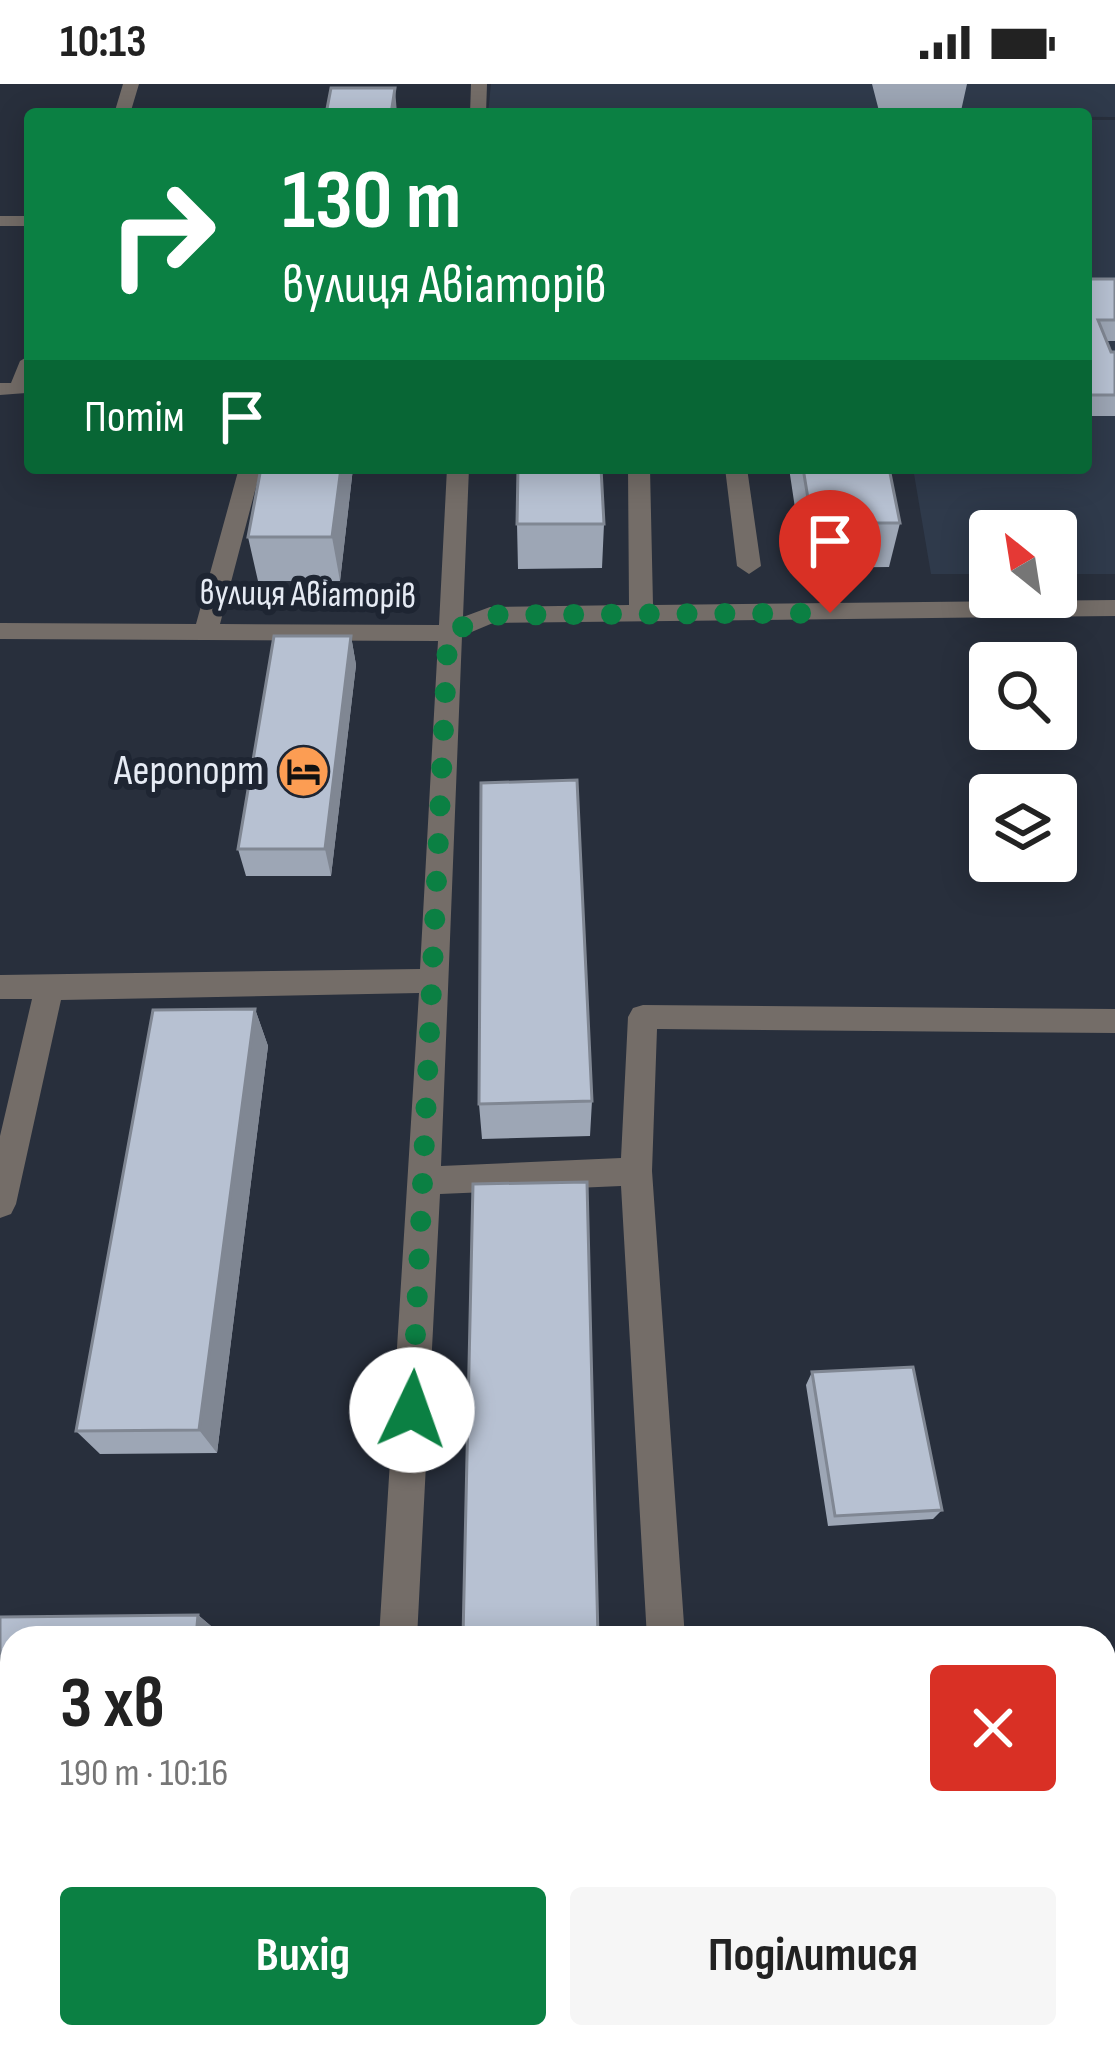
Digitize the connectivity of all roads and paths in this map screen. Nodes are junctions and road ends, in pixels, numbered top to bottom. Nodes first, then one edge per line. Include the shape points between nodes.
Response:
1 (24, 376) edge
2 (0, 389) edge
3 (248, 474) edge
4 (458, 474) edge
5 (639, 474) edge
6 (737, 474) edge
7 (749, 566) dead end
8 (1115, 608) edge
9 (641, 616) junction
10 (207, 629) junction
11 (0, 631) edge
12 (448, 633) junction
13 (433, 981) junction
14 (0, 987) edge
15 (49, 988) junction
16 (1115, 1022) edge
17 (636, 1171) junction
18 (425, 1181) junction
19 (0, 1204) edge
20 (399, 1626) edge
21 (665, 1626) edge

1 - 2 street via 19,389
3 - 10 street
4 - 12 street
5 - 9 street
6 - 7 street
8 - 9 street, вулиця Авіаторів
9 - 12 street, вулиця Авіаторів via 490,615
10 - 11 street, вулиця Авіаторів
10 - 12 street, вулиця Авіаторів
12 - 13 street
13 - 15 street
13 - 18 street
14 - 15 street
15 - 19 street
16 - 17 street via 643,1017
17 - 18 street
17 - 21 street
18 - 20 street

